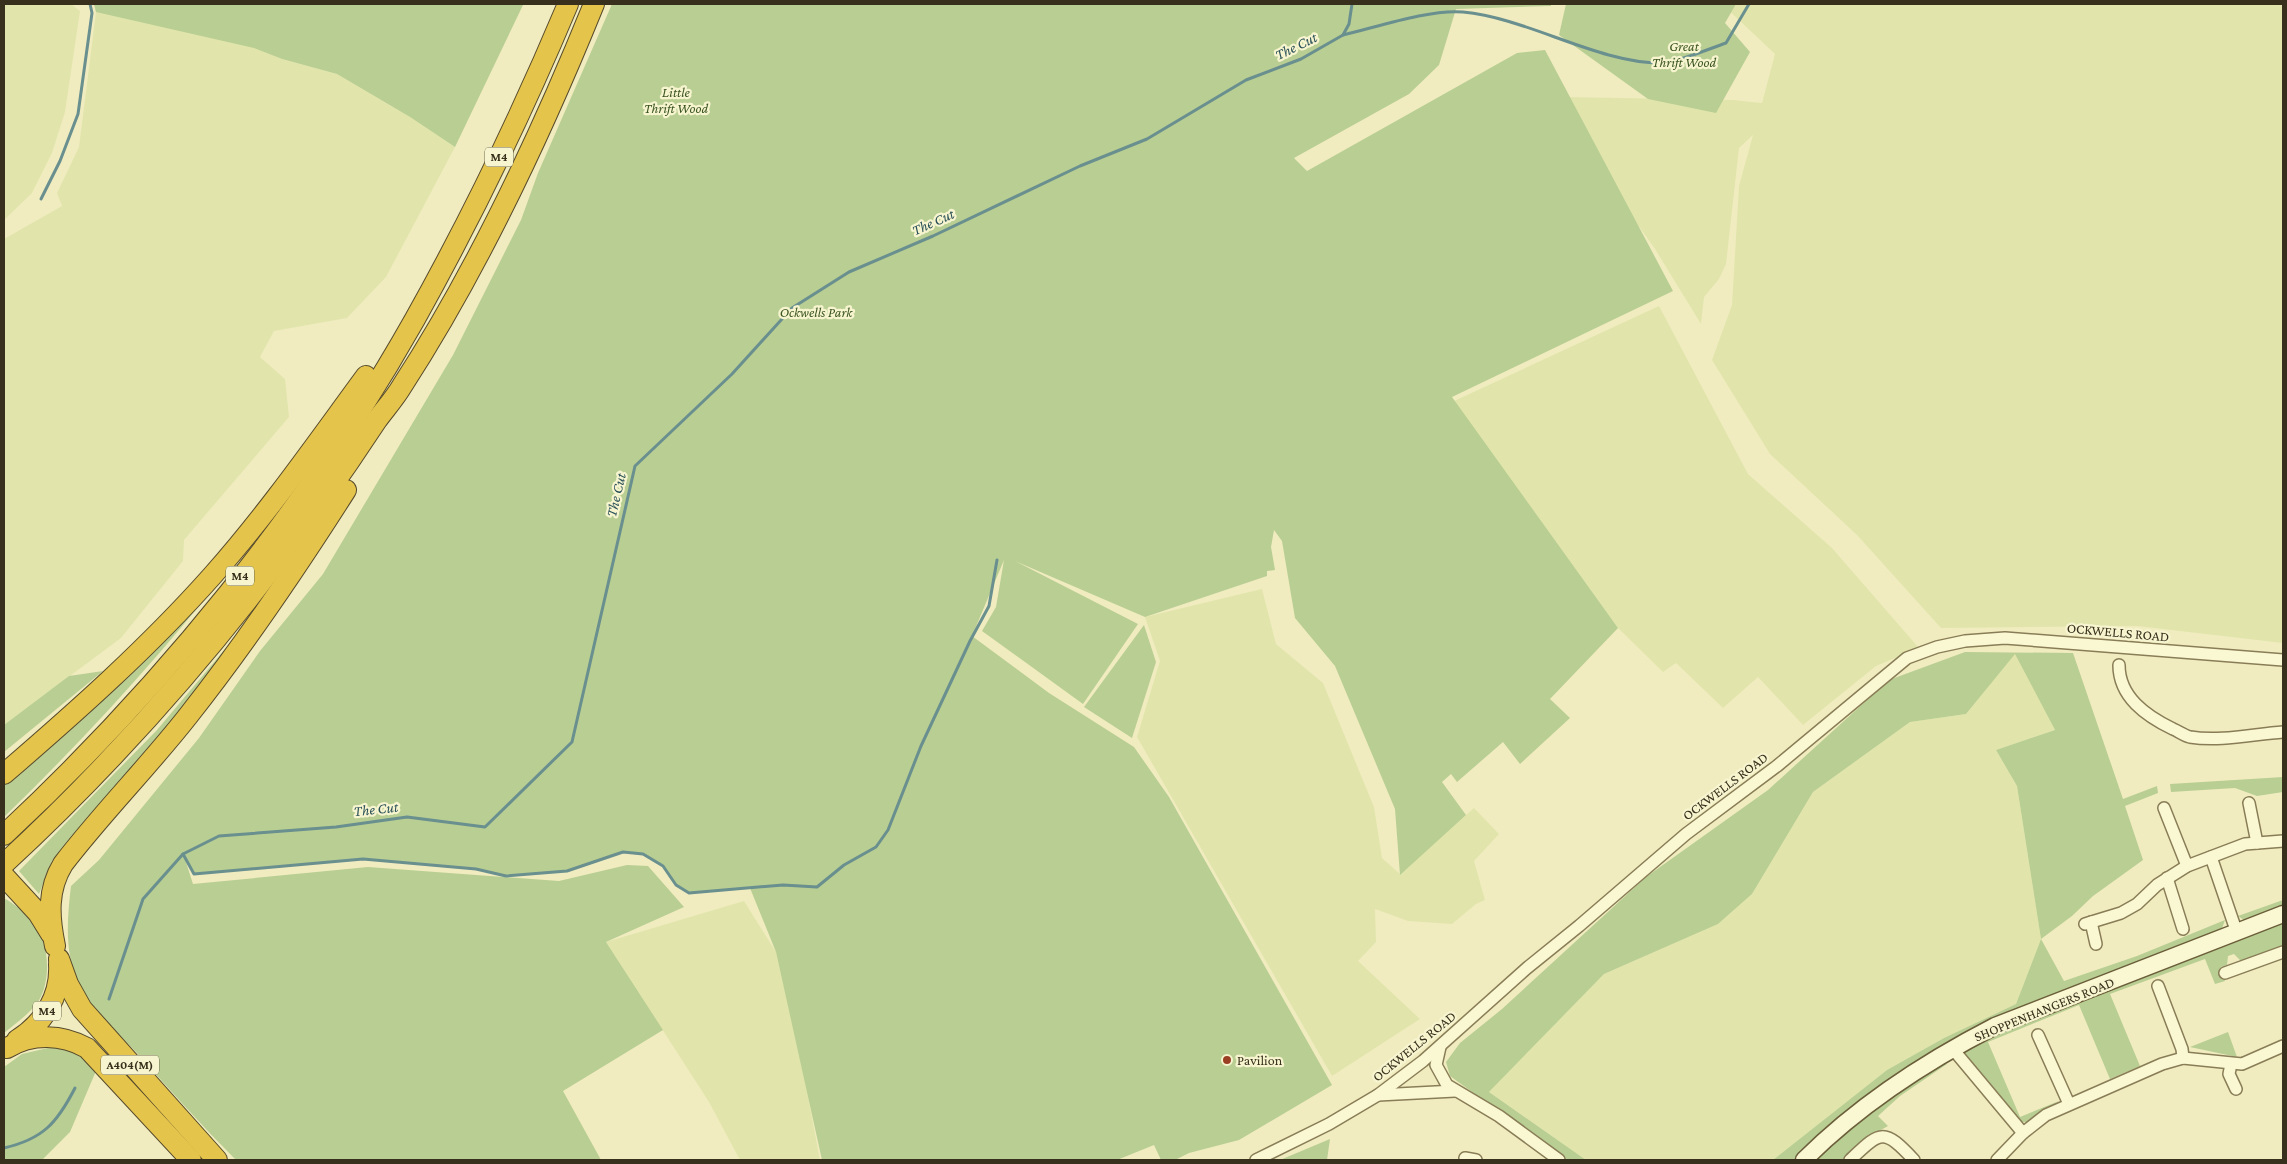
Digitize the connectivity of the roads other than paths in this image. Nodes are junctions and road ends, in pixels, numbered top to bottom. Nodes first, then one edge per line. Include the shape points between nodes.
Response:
1 (568, 4) edge
2 (594, 4) edge
3 (433, 283) junction
4 (402, 387) junction
5 (2283, 660) edge
6 (2115, 672) dead end
7 (2283, 732) edge
8 (4, 774) edge
9 (2248, 803) dead end
10 (2164, 808) dead end
11 (4, 835) edge
12 (2283, 841) edge
13 (2257, 843) junction
14 (2211, 857) junction
15 (4, 864) edge
16 (2188, 866) junction
17 (4, 876) edge
18 (2167, 878) junction
19 (2283, 914) edge
20 (2183, 929) dead end
21 (2236, 933) junction
22 (2096, 944) dead end
23 (57, 952) junction
24 (2283, 952) edge
25 (2231, 967) dead end
26 (2158, 986) dead end
27 (2038, 1035) dead end
28 (2283, 1046) edge
29 (1440, 1047) junction
30 (1952, 1048) junction
31 (5, 1049) edge
32 (2182, 1058) junction
33 (2231, 1064) junction
34 (2236, 1089) dead end
35 (1455, 1091) junction
36 (1378, 1095) junction
37 (2069, 1104) junction
38 (2023, 1133) junction
39 (191, 1160) edge
40 (217, 1160) edge
41 (1256, 1160) edge
42 (1559, 1160) edge
43 (1804, 1160) edge
44 (1850, 1160) edge
45 (1914, 1160) edge
46 (1997, 1160) edge

1 - 3 highway, M4 via 495,166
2 - 4 highway, M4 via 490,230
3 - 8 highway, M4 via 293,476 213,575 138,654
3 - 11 highway, M4 via 402,340 349,424 242,574 127,710
4 - 15 highway, M4 via 296,538 206,654 134,735
4 - 23 highway, M4 via 371,451 252,631 187,717 63,864 50,898
5 - 29 street, OCKWELLS ROAD via 2005,638 1965,641 1907,658 1777,766 1686,834 1527,968
6 - 7 street via 2140,708 2162,724 2189,737 2219,738
9 - 13 street
10 - 16 street
12 - 13 street
13 - 14 street via 2245,844
14 - 16 street
14 - 21 street
16 - 18 street
17 - 23 highway, M4 via 44,923
18 - 20 street
18 - 22 street via 2137,904 2121,913 2088,923
19 - 21 street, SHOPPENHANGERS ROAD
21 - 30 street, SHOPPENHANGERS ROAD via 1995,1026
23 - 31 highway, M4 via 58,987 45,1015
23 - 40 highway, A404(M) via 68,984 86,1014
24 - 25 street
26 - 32 street via 2182,1049
27 - 37 street
28 - 33 street via 2242,1064
29 - 35 street via 1436,1065 1447,1085
29 - 36 street, OCKWELLS ROAD
30 - 38 street
30 - 43 street, SHOPPENHANGERS ROAD via 1890,1087 1830,1134
31 - 39 highway, A404(M) via 28,1039 48,1037 65,1039 87,1048
32 - 33 street
32 - 37 street
33 - 34 street via 2229,1074
35 - 36 street
35 - 42 street via 1500,1116
36 - 41 street, OCKWELLS ROAD via 1329,1124
37 - 38 street via 2046,1115
38 - 46 street
44 - 45 street via 1874,1138 1886,1136

